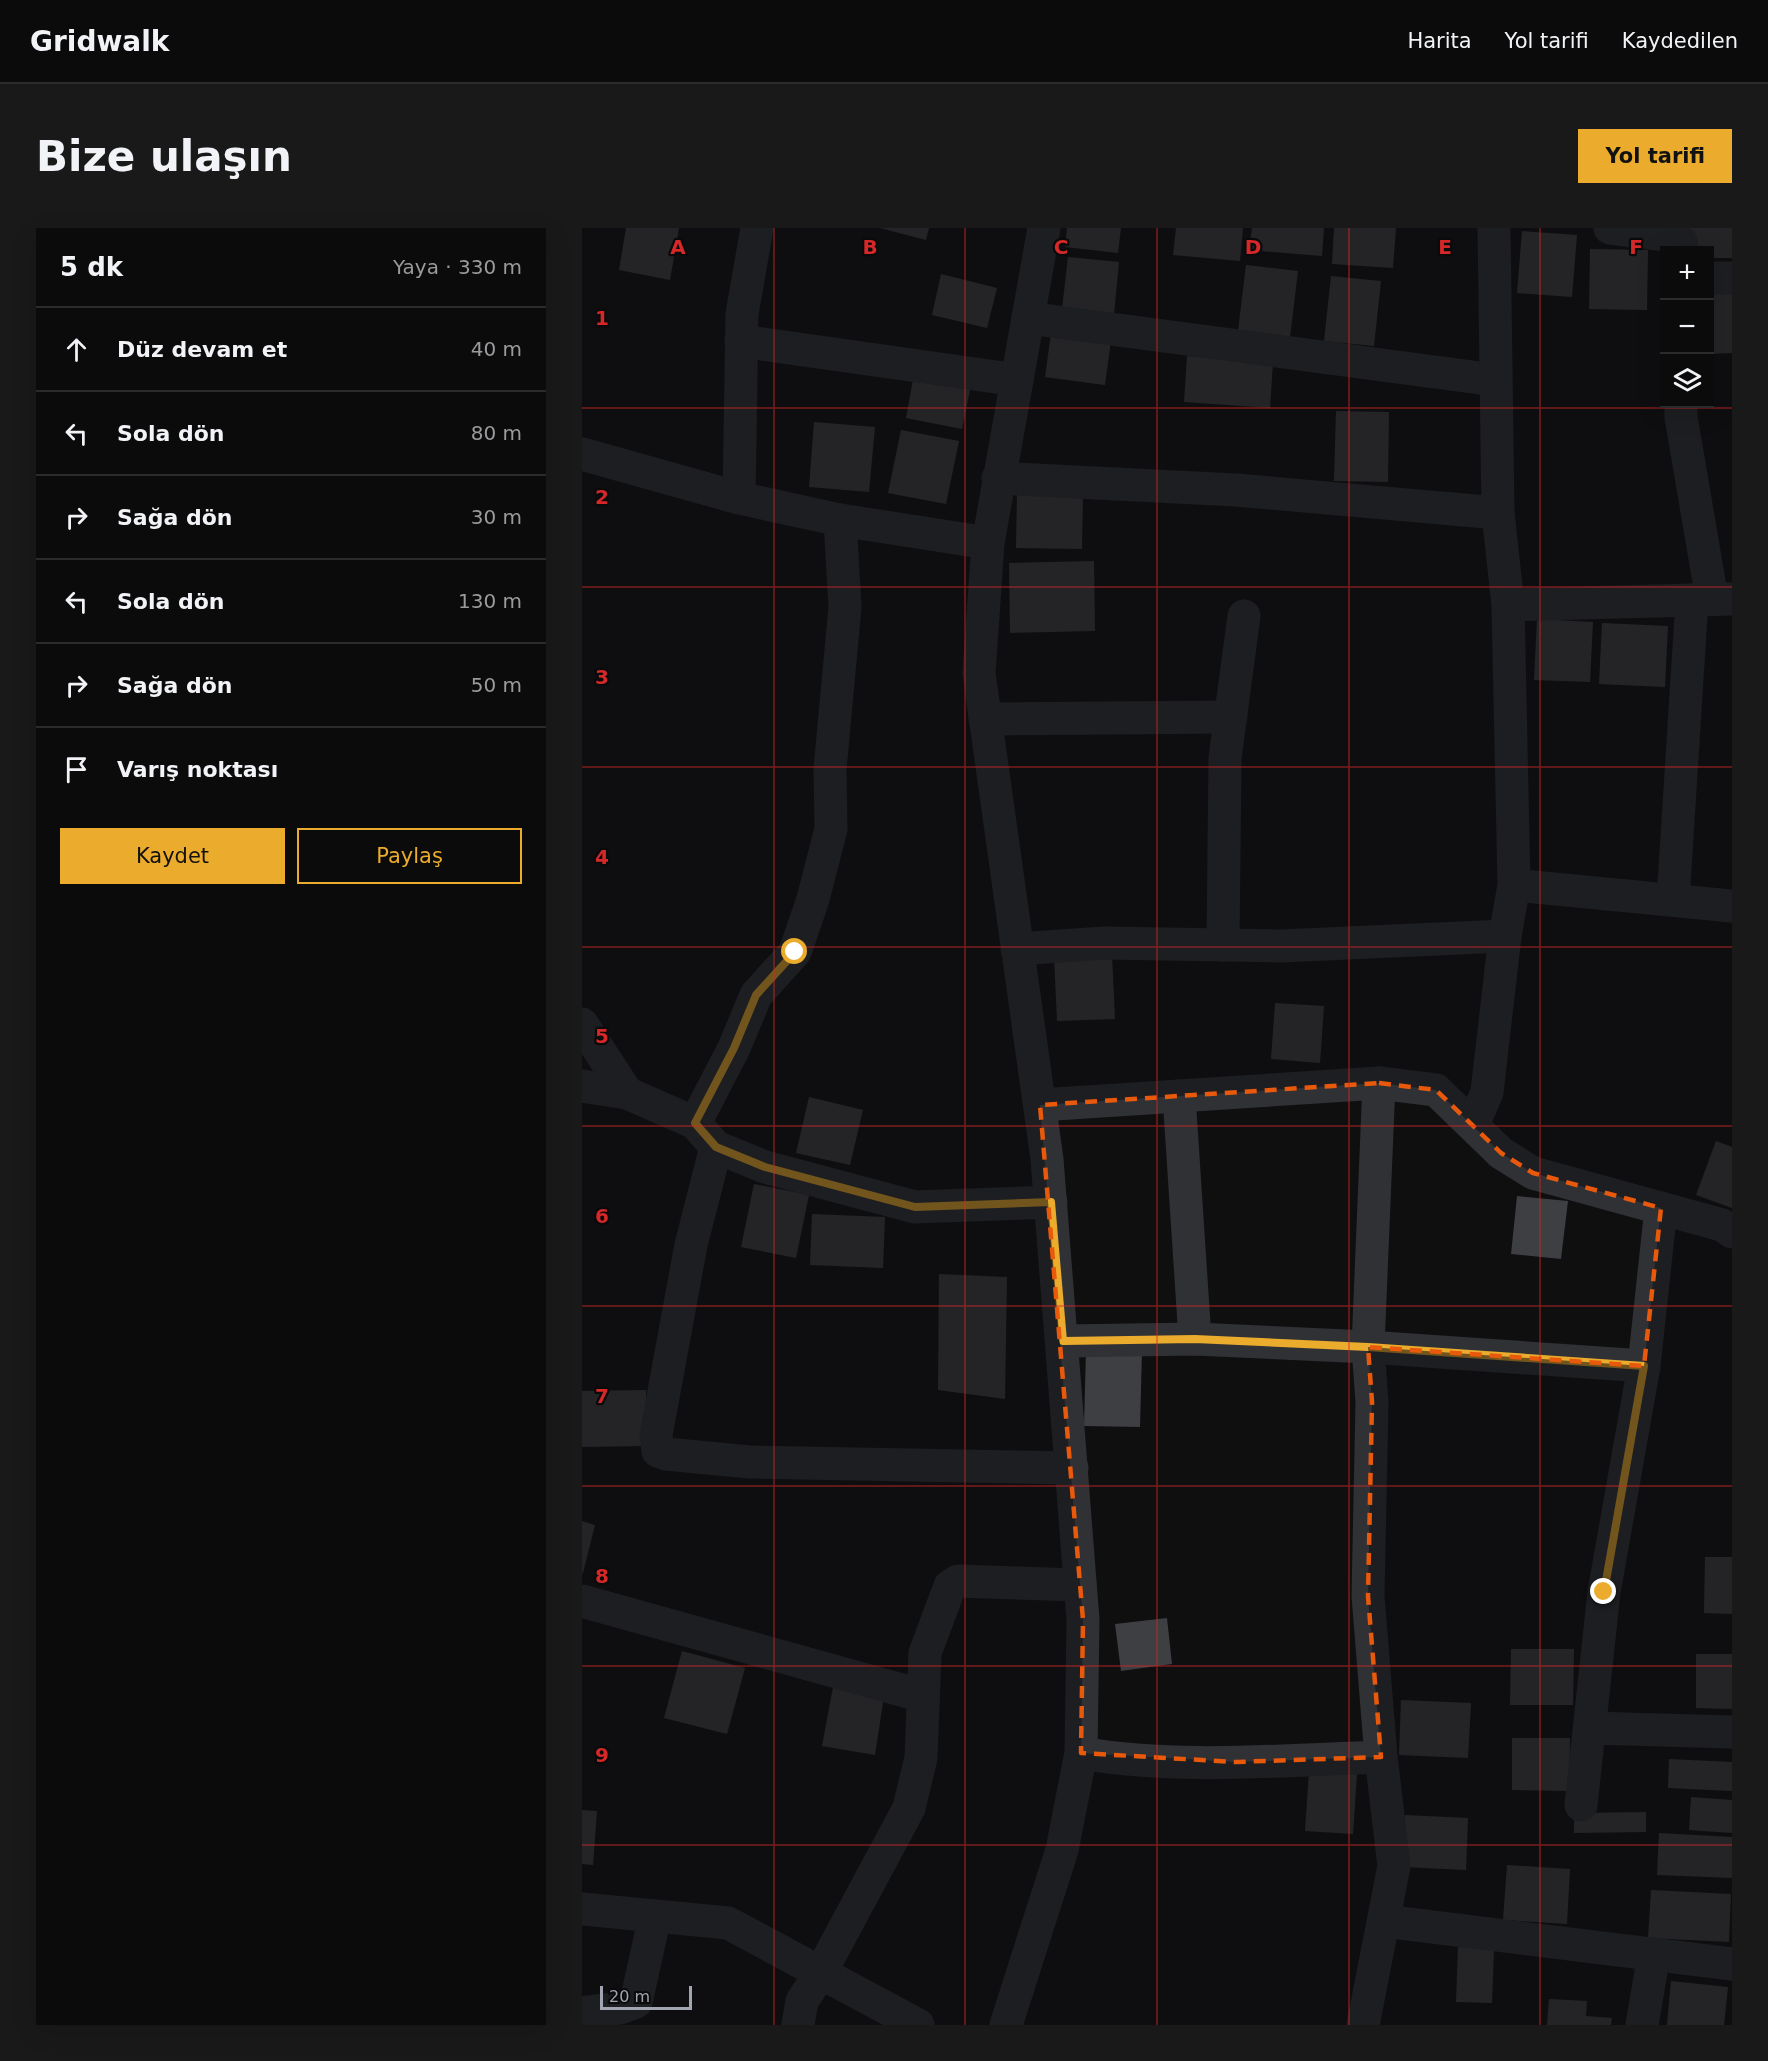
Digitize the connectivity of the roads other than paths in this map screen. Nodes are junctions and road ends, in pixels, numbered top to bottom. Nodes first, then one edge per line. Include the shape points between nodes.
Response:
1 (757, 228) edge
2 (1044, 228) edge
3 (1494, 228) edge
4 (1610, 228) edge
5 (1682, 246) edge
6 (1714, 278) edge
7 (1732, 278) edge
8 (1028, 318) junction
9 (741, 341) junction
10 (1495, 380) junction
11 (1017, 381) junction
12 (1681, 408) edge
13 (582, 454) edge
14 (998, 478) junction
15 (739, 498) junction
16 (1498, 513) junction
17 (840, 520) junction
18 (987, 543) junction
19 (1712, 599) edge
20 (1508, 605) junction
21 (1244, 616) dead end
22 (1231, 717) junction
23 (985, 719) junction
24 (1514, 885) junction
25 (1673, 900) junction
26 (1732, 906) edge
27 (1505, 936) junction
28 (1223, 945) junction
29 (1017, 949) junction
30 (582, 1024) edge
31 (1379, 1083) junction
32 (582, 1086) edge
33 (627, 1093) junction
34 (1179, 1096) junction
35 (1040, 1105) junction
36 (1473, 1125) junction
37 (706, 1135) junction
38 (1051, 1202) junction
39 (1660, 1208) junction
40 (1732, 1232) edge
41 (1195, 1339) junction
42 (1063, 1341) junction
43 (1368, 1347) junction
44 (1644, 1366) junction
45 (1072, 1468) junction
46 (1080, 1586) junction
47 (582, 1601) edge
48 (923, 1696) junction
49 (1590, 1728) junction
50 (1732, 1732) edge
51 (1081, 1753) junction
52 (1381, 1757) junction
53 (1581, 1805) dead end
54 (582, 1909) edge
55 (655, 1916) junction
56 (1384, 1921) junction
57 (1654, 1954) junction
58 (1732, 1964) edge
59 (821, 1972) junction
60 (582, 2013) edge
61 (798, 2025) edge
62 (918, 2025) edge
63 (1006, 2025) edge
64 (1363, 2025) edge
65 (1642, 2025) edge

1 - 9 street
2 - 8 street
3 - 10 street
4 - 5 street via 1667,235
6 - 7 street
8 - 10 street
8 - 11 street
9 - 11 street
9 - 15 street
10 - 16 street
11 - 14 street
12 - 19 street
13 - 15 street
14 - 16 street via 1236,490
14 - 18 street
15 - 17 street
16 - 20 street
17 - 18 street
17 - 37 street via 845,607 830,768 831,829 795,952 756,995
18 - 23 street via 979,673
19 - 20 street
19 - 25 street
20 - 24 street
21 - 22 street
22 - 23 street
22 - 28 street via 1225,758
23 - 29 street
24 - 25 street
24 - 27 street
25 - 26 street
27 - 28 street
27 - 36 street via 1487,1092
28 - 29 street via 1105,943
29 - 35 street
30 - 33 street
31 - 34 street
31 - 36 street via 1436,1090
31 - 43 street
32 - 33 street
33 - 37 street
34 - 35 street
34 - 41 street
35 - 38 street
36 - 39 street via 1501,1153 1533,1173
37 - 38 street via 765,1167 915,1207
37 - 45 street via 691,1245 656,1435 658,1450 750,1462
38 - 42 street
39 - 40 street via 1722,1225
39 - 44 street
41 - 42 street
41 - 43 street
42 - 45 street
43 - 44 street
43 - 52 street via 1372,1402 1368,1596
44 - 49 street via 1604,1592
45 - 46 street
46 - 48 street via 958,1581 950,1586 925,1653
46 - 51 street
47 - 48 street
48 - 59 street via 921,1758 909,1808
49 - 50 street
49 - 53 street
51 - 52 street via 1111,1758 1235,1762
51 - 63 street via 1062,1850
52 - 56 street via 1394,1866
54 - 55 street
55 - 59 street via 728,1923
55 - 60 street via 636,2002
56 - 57 street
56 - 64 street
57 - 58 street
57 - 65 street
59 - 61 street via 802,2001
59 - 62 street

